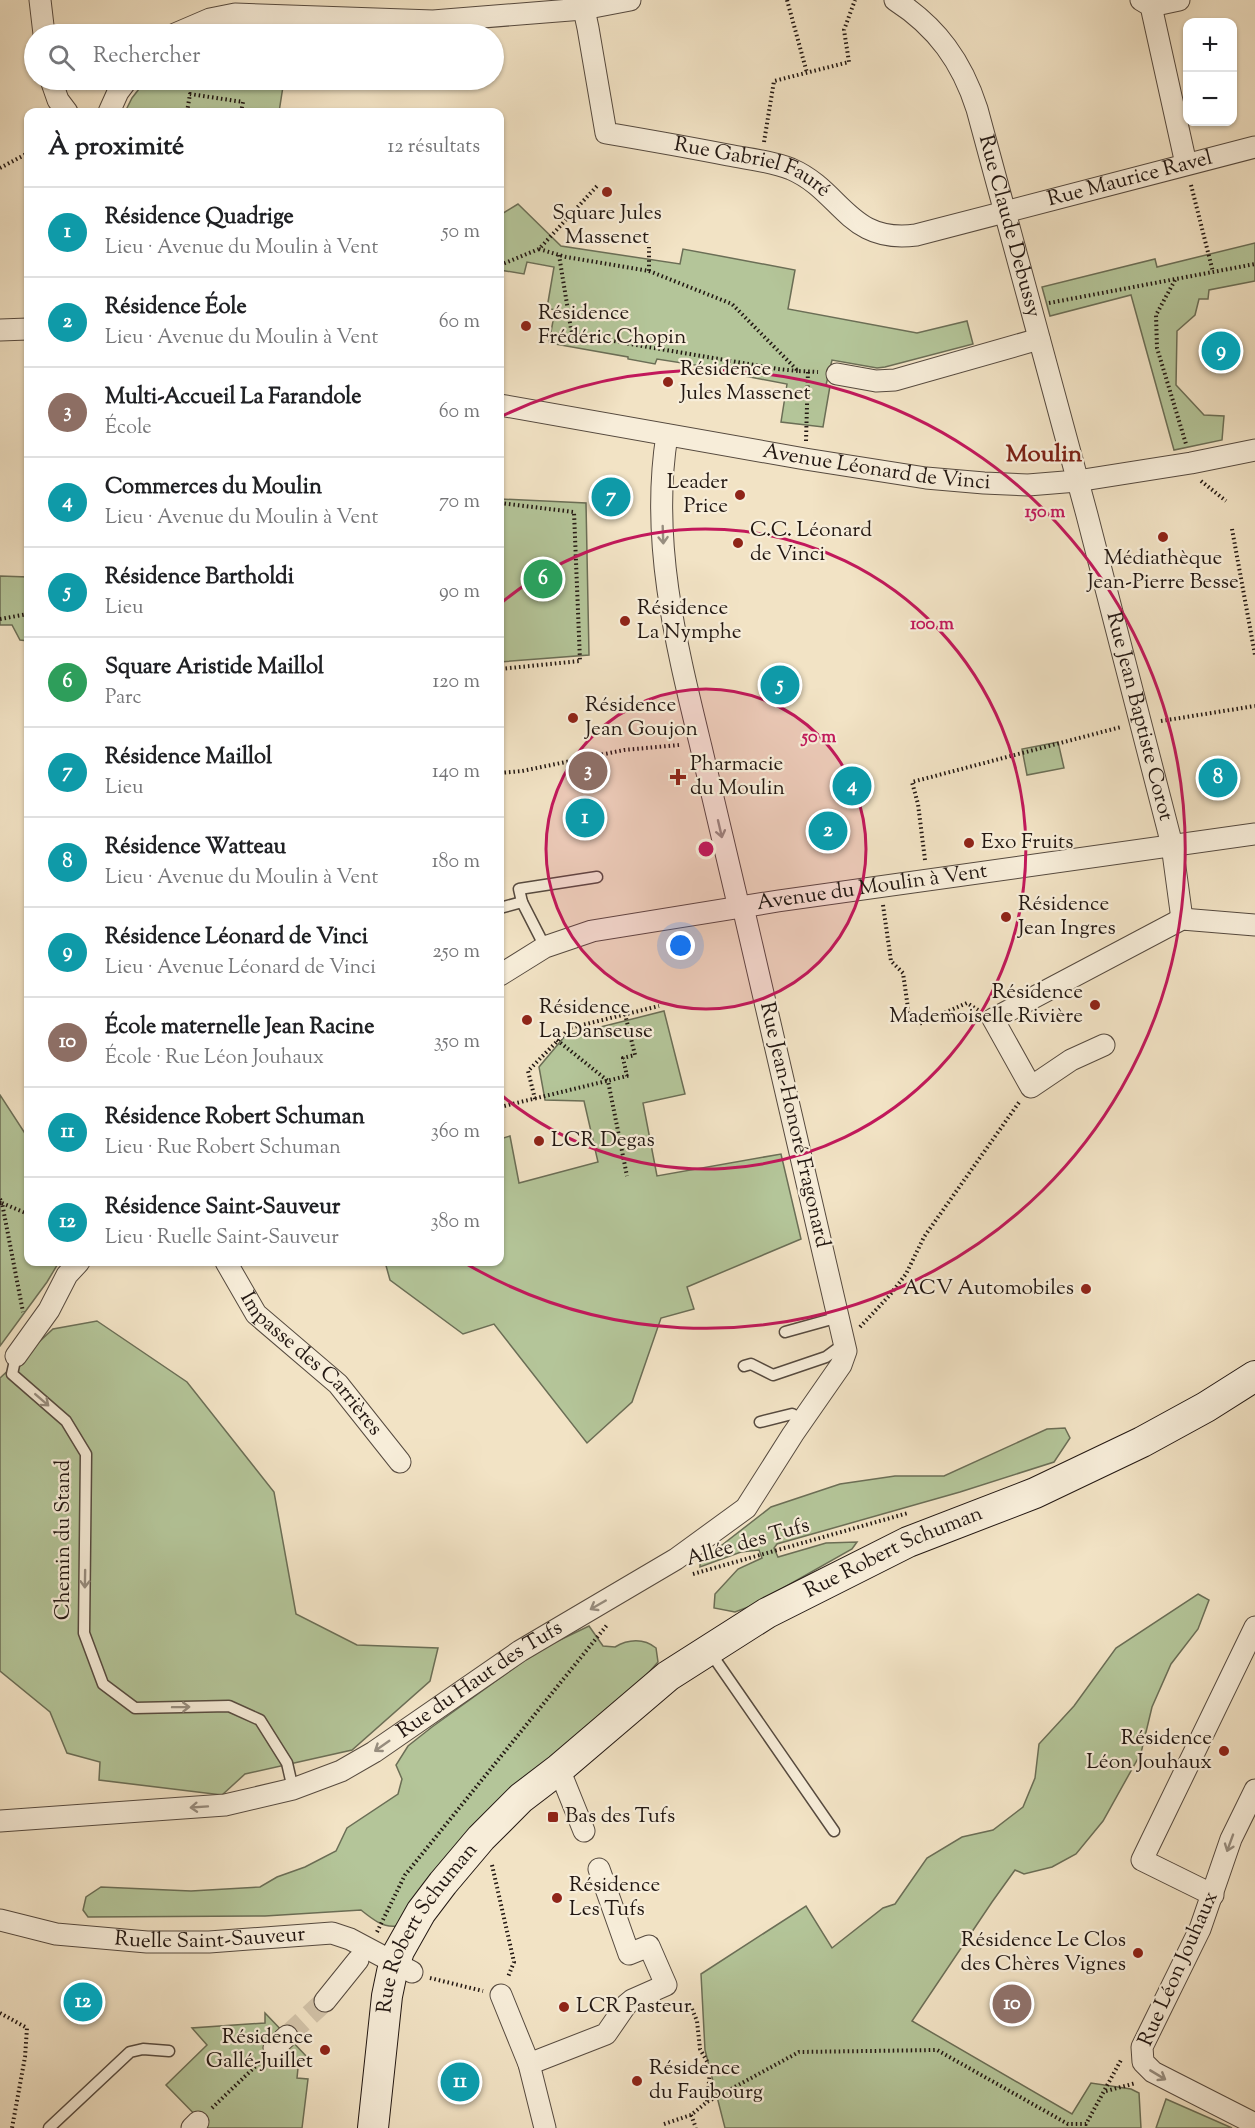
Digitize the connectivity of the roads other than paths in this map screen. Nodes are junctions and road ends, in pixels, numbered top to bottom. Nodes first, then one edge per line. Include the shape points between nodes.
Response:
1 (40, 0) edge
2 (630, 0) edge
3 (895, 0) edge
4 (1179, 0) edge
5 (1146, 3) edge
6 (582, 4) edge
7 (43, 24) edge
8 (198, 24) edge
9 (54, 90) edge
10 (120, 90) edge
11 (64, 108) edge
12 (111, 108) edge
13 (1255, 147) edge
14 (1186, 164) junction
15 (1005, 212) junction
16 (24, 329) edge
17 (0, 330) edge
18 (1040, 339) junction
19 (837, 374) road end
20 (504, 406) edge
21 (667, 435) junction
22 (1255, 450) edge
23 (1077, 480) junction
24 (1255, 834) edge
25 (1172, 845) junction
26 (597, 877) dead end
27 (522, 902) junction
28 (504, 907) edge
29 (741, 907) junction
30 (1182, 919) junction
31 (1255, 926) edge
32 (545, 947) junction
33 (504, 973) edge
34 (1104, 1045) dead end
35 (75, 1266) edge
36 (228, 1266) edge
37 (839, 1317) junction
38 (786, 1332) dead end
39 (845, 1343) junction
40 (22, 1347) joint
41 (744, 1366) dead end
42 (1252, 1381) edge
43 (803, 1420) junction
44 (760, 1422) dead end
45 (400, 1462) dead end
46 (1255, 1627) edge
47 (708, 1649) junction
48 (559, 1769) junction
49 (293, 1789) junction
50 (1255, 1790) edge
51 (0, 1821) edge
52 (584, 1831) dead end
53 (834, 1831) dead end
54 (599, 1869) dead end
55 (1213, 1895) junction
56 (0, 1920) edge
57 (358, 1960) dead end
58 (415, 1972) junction
59 (501, 1995) road end
60 (325, 2001) tunnel mouth
61 (169, 2051) dead end
62 (529, 2064) junction
63 (1255, 2124) edge
64 (49, 2128) edge
65 (373, 2128) edge
66 (390, 2128) edge
67 (545, 2128) edge

1 - 7 street
2 - 6 street
3 - 15 street, Rue Claude Debussy via 936,32 961,69 977,109
4 - 5 street
5 - 14 street
6 - 8 street via 424,21 235,14
6 - 15 street, Rue Gabriel Fauré via 606,133 791,169 820,188 864,228 893,237 916,235
9 - 11 street
10 - 12 street
13 - 14 street, Rue Maurice Ravel
14 - 15 street, Rue Maurice Ravel
15 - 18 street, Rue Claude Debussy
16 - 17 street
18 - 19 street via 895,380
18 - 23 street, Rue Claude Debussy
20 - 21 street, Avenue Léonard de Vinci
21 - 23 street, Avenue Léonard de Vinci via 959,482 1028,484
21 -> 29 street, Rue Jean-Honoré Fragonard via 662,530 675,641
22 - 23 street, Avenue Léonard de Vinci
23 - 25 street, Rue Jean Baptiste Corot
24 - 25 street, Avenue du Moulin à Vent
25 - 29 street, Avenue du Moulin à Vent
25 - 30 street, Rue Jean Baptiste Corot
26 - 27 lane via 519,889
27 - 28 lane
27 - 32 lane
29 - 32 street, Avenue du Moulin à Vent via 592,931
29 - 37 street, Rue Jean-Honoré Fragonard
30 - 31 street
30 - 34 street via 993,1019 1031,1087 1071,1060
32 - 33 street, Avenue du Moulin à Vent
35 - 40 street
36 - 45 street, Impasse des Carrières via 256,1314 338,1384
37 - 38 lane
37 - 39 street, Rue Jean-Honoré Fragonard
39 - 41 lane via 826,1357 773,1375 751,1364
39 - 43 street, Rue du Haut des Tufs via 841,1365
40 -> 49 lane, Chemin du Stand via 12,1374 66,1421 86,1454 84,1633 103,1684 135,1708 229,1706 260,1720 287,1762
42 - 47 main road, Rue Robert Schuman via 1142,1442 1035,1492 886,1552 767,1613
43 - 44 lane via 792,1414
43 -> 49 street, Rue du Haut des Tufs via 746,1508 696,1546 520,1651 374,1752 342,1771
46 - 55 street via 1142,1860
47 - 48 main road, Rue Robert Schuman via 650,1690
47 - 53 lane
48 - 52 street
48 - 58 main road, Rue Robert Schuman via 439,1921
48 - 58 main road, Rue Robert Schuman via 521,1798 469,1851 421,1912 406,1938
49 -> 51 street, Rue du Haut des Tufs via 225,1805
50 -> 55 street, Rue Léon Jouhaux via 1231,1839
54 - 62 street via 629,1954 649,1946 666,1985 632,2000 606,2034
55 -> 63 street, Rue Léon Jouhaux via 1141,2055 1153,2072
56 - 58 street, Ruelle Saint-Sauveur via 56,1934 147,1942 209,1942 332,1933
57 - 60 street
58 - 65 main road, Rue Robert Schuman via 387,1996
58 - 66 main road, Rue Robert Schuman via 402,2015
59 - 62 street
61 - 64 lane via 130,2052
62 - 67 street

